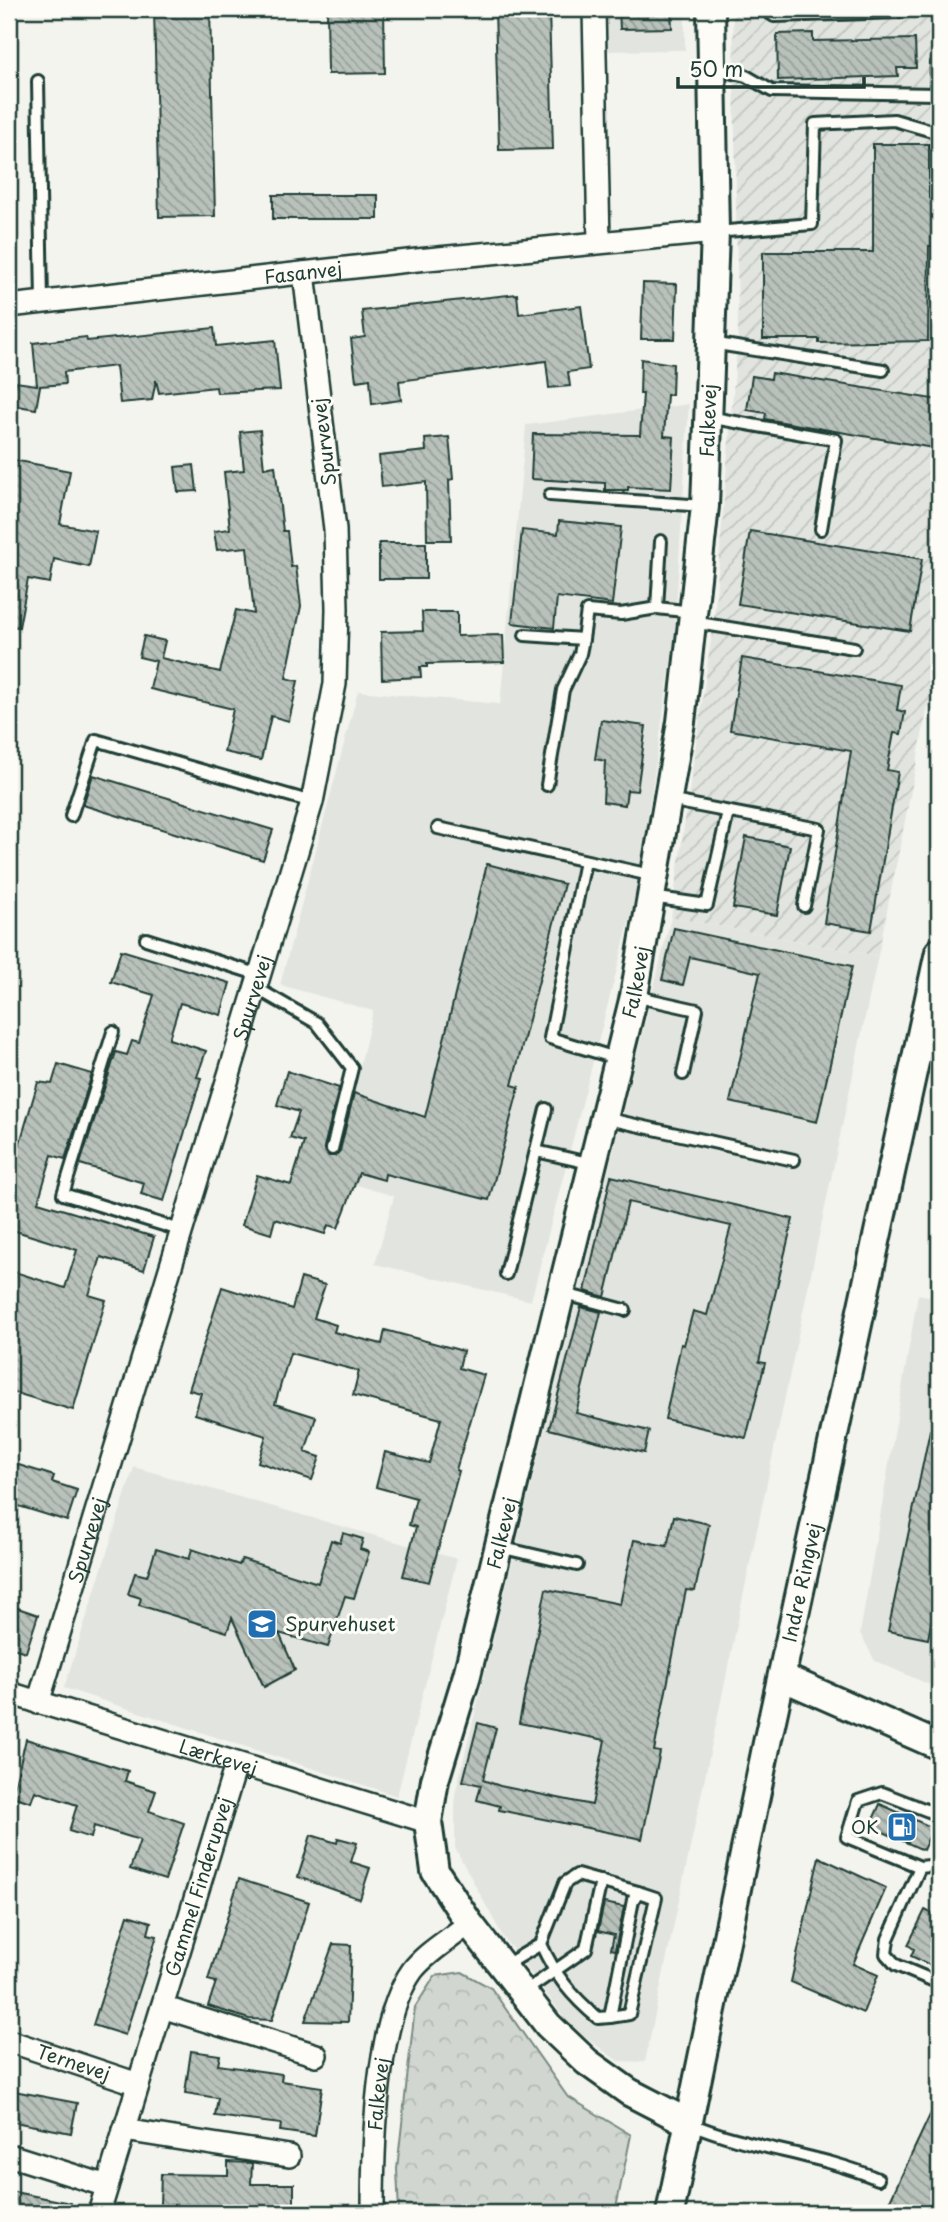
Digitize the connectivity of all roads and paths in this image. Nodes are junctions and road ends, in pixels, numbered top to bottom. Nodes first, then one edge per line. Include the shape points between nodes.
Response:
1 (594, 9) edge
2 (711, 9) edge
3 (764, 9) edge
4 (901, 9) edge
5 (937, 63) dead end
6 (712, 68) junction
7 (38, 81) dead end
8 (939, 133) edge
9 (715, 232) junction
10 (599, 242) junction
11 (304, 273) junction
12 (42, 302) junction
13 (9, 306) edge
14 (711, 343) junction
15 (883, 370) dead end
16 (708, 417) junction
17 (550, 495) dead end
18 (705, 506) junction
19 (821, 528) dead end
20 (661, 541) dead end
21 (657, 608) junction
22 (693, 617) junction
23 (525, 635) dead end
24 (583, 639) junction
25 (854, 648) dead end
26 (547, 785) dead end
27 (668, 800) junction
28 (312, 802) junction
29 (728, 811) junction
30 (71, 816) dead end
31 (438, 828) dead end
32 (585, 861) junction
33 (653, 887) junction
34 (804, 906) dead end
35 (146, 939) dead end
36 (939, 952) edge
37 (258, 981) junction
38 (634, 996) junction
39 (113, 1032) dead end
40 (619, 1059) junction
41 (683, 1074) dead end
42 (546, 1109) dead end
43 (604, 1118) junction
44 (332, 1149) dead end
45 (536, 1151) junction
46 (794, 1160) dead end
47 (593, 1164) junction
48 (183, 1231) junction
49 (506, 1274) dead end
50 (561, 1293) junction
51 (625, 1310) dead end
52 (499, 1547) junction
53 (577, 1565) dead end
54 (782, 1677) junction
55 (9, 1693) edge
56 (38, 1703) junction
57 (939, 1746) edge
58 (236, 1765) junction
59 (939, 1815) edge
60 (428, 1822) junction
61 (939, 1865) edge
62 (920, 1867) junction
63 (601, 1881) junction
64 (638, 1892) junction
65 (469, 1923) junction
66 (541, 1944) junction
67 (504, 1966) junction
68 (555, 1973) junction
69 (939, 1983) edge
70 (524, 1992) junction
71 (162, 2007) junction
72 (610, 2017) junction
73 (9, 2040) edge
74 (316, 2056) dead end
75 (138, 2084) junction
76 (689, 2123) junction
77 (124, 2130) junction
78 (9, 2155) edge
79 (289, 2156) dead end
80 (878, 2179) dead end
81 (107, 2186) junction
82 (99, 2213) edge
83 (373, 2213) edge
84 (670, 2213) edge

1 - 10 street
2 - 6 street, Falkevej
3 - 4 lane via 774,16
5 - 6 lane via 936,94 772,90 746,76
6 - 9 street, Falkevej
7 - 12 lane
8 - 9 lane via 894,120 815,124 812,223
9 - 10 street, Fasanvej
9 - 14 street, Falkevej
10 - 11 street, Fasanvej
11 - 12 street, Fasanvej
11 - 28 street, Spurvevej via 335,528 337,609 335,684
12 - 13 street, Fasanvej
14 - 15 lane
14 - 16 street, Falkevej
16 - 18 street, Falkevej
16 - 19 lane via 836,440
17 - 18 lane
18 - 22 street, Falkevej
20 - 21 lane
21 - 22 lane
21 - 24 lane via 621,614 587,611
22 - 25 lane
22 - 27 street, Falkevej
23 - 24 lane
24 - 26 lane via 563,690
27 - 29 lane
27 - 33 street, Falkevej
28 - 30 lane via 96,740
28 - 37 street, Spurvevej
29 - 33 lane via 707,905
29 - 34 lane via 819,829
31 - 32 lane
32 - 33 lane
32 - 40 lane via 550,1038
33 - 38 street, Falkevej
35 - 37 lane
36 - 54 street, Indre Ringvej
37 - 44 lane via 317,1023 352,1068
37 - 48 street, Spurvevej
38 - 40 street, Falkevej
38 - 41 lane via 697,1010
39 - 48 lane via 63,1194
40 - 43 street, Falkevej
42 - 45 lane
43 - 46 lane
43 - 47 street, Falkevej
45 - 47 lane
45 - 49 lane
47 - 50 street, Falkevej
48 - 56 street, Spurvevej
50 - 51 lane
50 - 52 street, Falkevej
52 - 53 lane
52 - 60 street, Falkevej via 435,1780
54 - 57 street
54 - 76 street, Indre Ringvej
55 - 56 street, Lærkevej
56 - 58 street, Lærkevej
58 - 60 street, Lærkevej
58 - 71 street, Gammel Finderupvej
59 - 62 lane via 882,1793 858,1801 847,1837
60 - 65 street, Falkevej via 435,1871
61 - 62 lane
62 - 69 lane via 886,1954 896,1965
63 - 64 lane
63 - 66 lane via 577,1875 565,1883
63 - 68 lane via 586,1949
64 - 72 lane
64 - 72 lane via 656,1898 635,1998 629,2014
65 - 67 street, Falkevej
65 - 83 street, Falkevej via 412,1970 393,2009 373,2162
66 - 67 lane
66 - 68 lane
67 - 70 street, Falkevej
68 - 70 lane
68 - 72 lane via 574,1998 598,2018
70 - 76 street, Falkevej via 548,2025 587,2062 629,2092
71 - 74 street
71 - 75 street, Gammel Finderupvej
73 - 75 street, Ternevej
75 - 77 street, Gammel Finderupvej
76 - 80 lane via 725,2138 848,2166
76 - 84 street, Indre Ringvej
77 - 79 street
77 - 81 street, Gammel Finderupvej
78 - 81 street
81 - 82 street, Gammel Finderupvej

